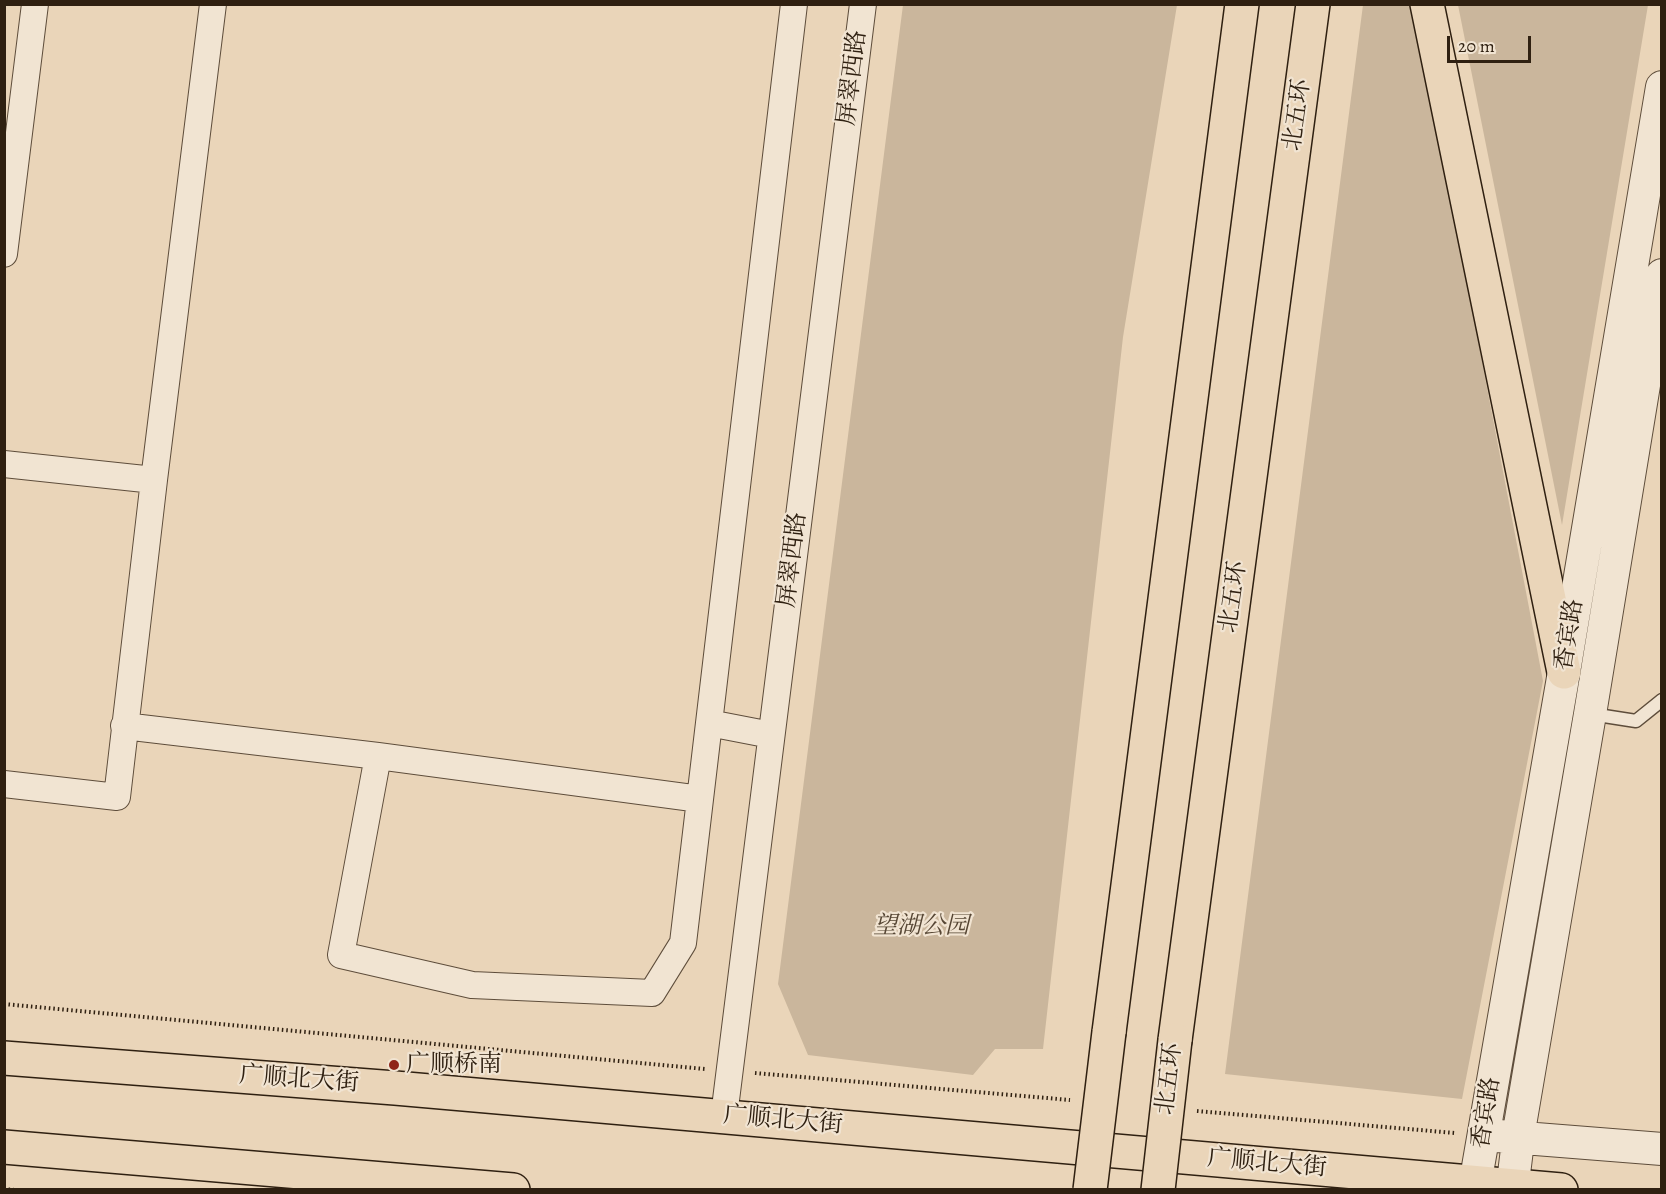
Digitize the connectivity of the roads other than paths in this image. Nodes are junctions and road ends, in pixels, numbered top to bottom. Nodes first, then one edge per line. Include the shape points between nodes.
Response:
1 (35, 4) edge
2 (213, 4) edge
3 (794, 4) edge
4 (862, 4) edge
5 (1242, 4) edge
6 (1313, 4) edge
7 (1427, 4) edge
8 (1662, 87) edge
9 (4, 254) edge
10 (1662, 275) edge
11 (4, 465) edge
12 (154, 480) junction
13 (1564, 672) junction
14 (1662, 700) edge
15 (1590, 714) junction
16 (709, 723) junction
17 (124, 726) junction
18 (771, 735) junction
19 (378, 756) junction
20 (4, 784) edge
21 (700, 799) junction
22 (4, 1058) edge
23 (724, 1116) junction
24 (1483, 1135) junction
25 (1518, 1138) junction
26 (4, 1147) edge
27 (1662, 1149) edge
28 (1475, 1186) edge
29 (1512, 1187) edge
30 (513, 1190) edge
31 (1090, 1190) edge
32 (1158, 1190) edge
33 (1561, 1190) edge

1 - 9 street
2 - 12 street
3 - 16 street
4 - 18 street, 屏翠西路
5 - 31 main road, bridge
6 - 32 main road, 北五环, bridge
7 - 13 main road
8 - 13 street, 香宾路
10 - 15 street, 香宾路
11 - 12 street
12 - 17 street
13 - 15 street
13 - 24 street, 香宾路
14 - 15 lane via 1636,721
15 - 25 street, 香宾路
16 - 18 street
16 - 21 street
17 - 19 street
17 - 20 street via 117,796
18 - 23 street, 屏翠西路
19 - 21 street
19 - 21 street via 341,955 472,985 652,993 683,943
22 - 23 main road, 广顺北大街
23 - 28 main road, 广顺北大街
24 - 25 street
24 - 28 street, 香宾路
25 - 27 street
25 - 29 street, 香宾路
26 - 30 main road
28 - 29 main road, 广顺北大街
29 - 33 main road, 广顺北大街

